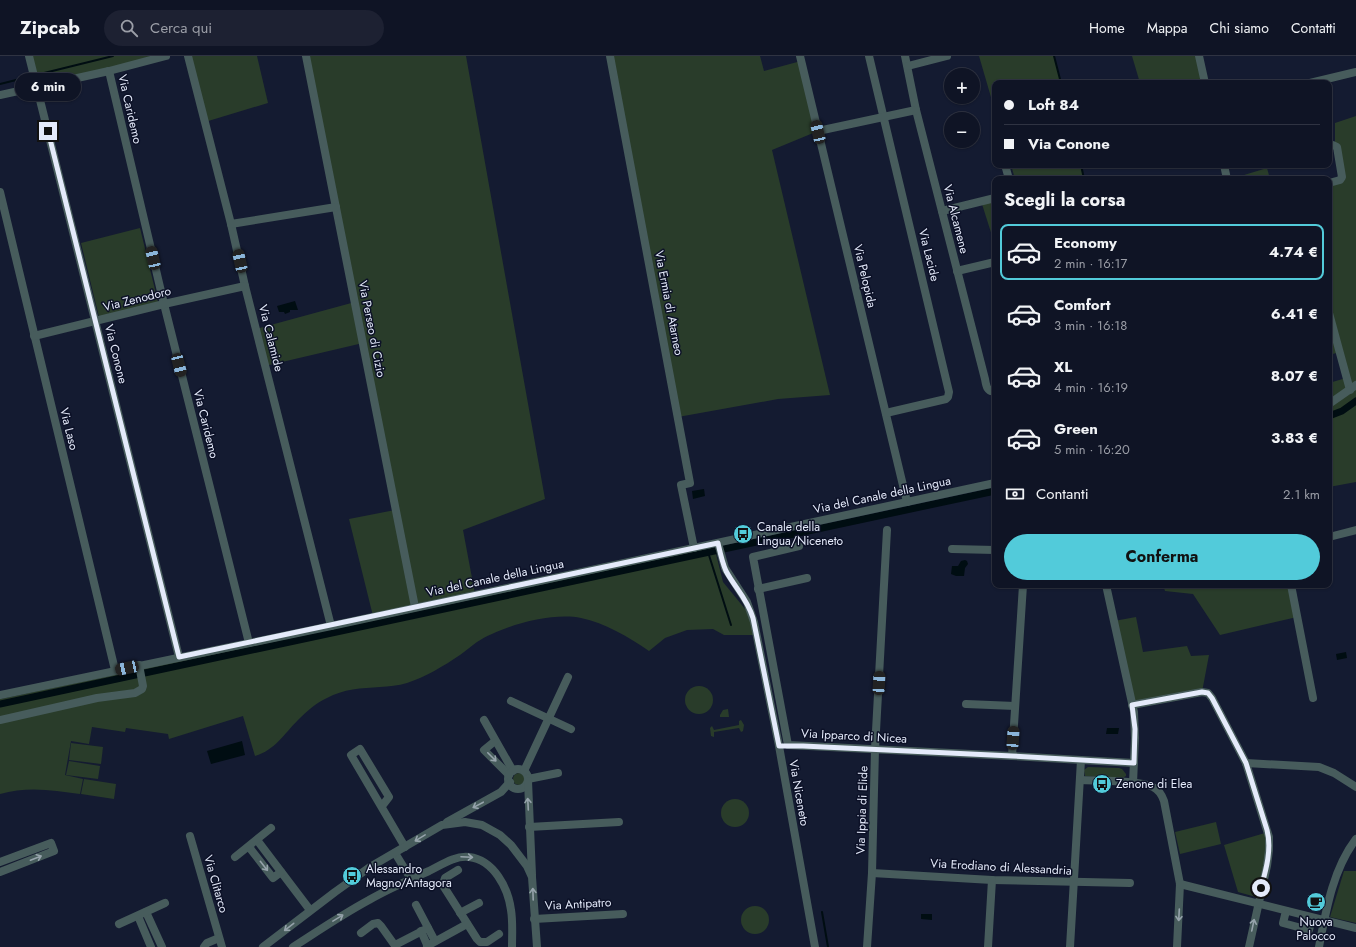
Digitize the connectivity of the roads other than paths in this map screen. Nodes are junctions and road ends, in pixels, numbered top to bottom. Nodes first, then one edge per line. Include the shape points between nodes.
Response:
1 (30, 56) edge
2 (166, 56) edge
3 (188, 56) edge
4 (306, 56) edge
5 (610, 56) edge
6 (800, 56) edge
7 (869, 56) edge
8 (905, 56) edge
9 (947, 56) edge
10 (1199, 56) edge
11 (908, 66) junction
12 (108, 71) junction
13 (1356, 72) edge
14 (1204, 80) edge
15 (1323, 80) edge
16 (37, 87) junction
17 (0, 95) edge
18 (916, 110) junction
19 (883, 117) junction
20 (818, 132) junction
21 (1332, 145) edge
22 (1332, 182) edge
23 (0, 192) edge
24 (992, 199) edge
25 (336, 207) junction
26 (942, 211) junction
27 (231, 224) junction
28 (992, 263) edge
29 (957, 271) junction
30 (245, 286) junction
31 (164, 304) junction
32 (96, 322) junction
33 (1332, 322) edge
34 (34, 336) junction
35 (1353, 387) edge
36 (992, 391) edge
37 (1332, 402) edge
38 (886, 413) junction
39 (992, 484) edge
40 (907, 502) junction
41 (887, 530) dead end
42 (1356, 530) edge
43 (1332, 536) edge
44 (718, 545) junction
45 (799, 546) dead end
46 (694, 548) junction
47 (952, 549) dead end
48 (992, 550) edge
49 (807, 578) dead end
50 (1023, 588) edge
51 (1107, 588) edge
52 (1292, 588) edge
53 (758, 589) junction
54 (415, 607) junction
55 (331, 626) junction
56 (249, 643) junction
57 (179, 657) junction
58 (140, 668) junction
59 (115, 670) junction
60 (568, 676) dead end
61 (0, 695) edge
62 (1313, 698) dead end
63 (511, 701) dead end
64 (966, 704) dead end
65 (1132, 705) junction
66 (1015, 706) junction
67 (548, 718) junction
68 (0, 720) edge
69 (484, 720) dead end
70 (571, 729) dead end
71 (496, 741) junction
72 (788, 745) junction
73 (779, 746) junction
74 (876, 749) junction
75 (1012, 756) junction
76 (1081, 760) junction
77 (1134, 763) junction
78 (1246, 763) junction
79 (524, 771) junction
80 (558, 773) dead end
81 (511, 776) junction
82 (528, 780) junction
83 (1080, 780) junction
84 (1133, 783) junction
85 (1356, 788) edge
86 (382, 806) junction
87 (619, 822) dead end
88 (442, 825) junction
89 (529, 827) junction
90 (271, 828) dead end
91 (190, 836) dead end
92 (1356, 839) edge
93 (257, 840) junction
94 (249, 847) junction
95 (405, 847) junction
96 (396, 852) junction
97 (235, 858) dead end
98 (0, 862) edge
99 (458, 870) dead end
100 (0, 872) edge
101 (281, 872) junction
102 (872, 873) junction
103 (532, 878) junction
104 (411, 879) junction
105 (992, 880) junction
106 (1074, 882) junction
107 (1130, 883) dead end
108 (1180, 884) junction
109 (165, 902) dead end
110 (479, 903) dead end
111 (1258, 904) junction
112 (416, 905) dead end
113 (310, 910) junction
114 (1286, 911) junction
115 (146, 912) junction
116 (460, 913) junction
117 (623, 914) dead end
118 (138, 916) junction
119 (1312, 918) junction
120 (534, 919) junction
121 (1324, 920) junction
122 (119, 924) dead end
123 (467, 924) junction
124 (1356, 928) edge
125 (424, 929) junction
126 (361, 933) dead end
127 (499, 934) dead end
128 (219, 938) junction
129 (435, 941) junction
130 (269, 945) edge
131 (395, 946) edge
132 (427, 946) edge
133 (150, 947) edge
134 (162, 947) edge
135 (204, 947) edge
136 (222, 947) edge
137 (293, 947) edge
138 (512, 947) edge
139 (537, 947) edge
140 (815, 947) edge
141 (867, 947) edge
142 (988, 947) edge
143 (1070, 947) edge
144 (1177, 947) edge
145 (1249, 947) edge
146 (1319, 947) edge

1 - 16 street, Via Conone
2 - 12 street
3 - 27 street, Via Calamide
4 - 25 street, Via Perseo di Cizio
5 - 46 street, Via Ermia di Atarneo via 690,483 682,484
6 - 20 street, Via Pelopida
7 - 19 street, Via Lacide
8 - 11 street, Via Alcamene
9 - 11 street
10 - 14 street
11 - 18 street, Via Alcamene
12 - 16 street
12 - 31 street, Via Caridemo
13 - 15 street
16 - 17 street
16 - 32 street, Via Conone
18 - 19 street
18 - 26 street, Via Alcamene
19 - 20 street
19 - 38 street, Via Lacide via 949,392 946,399
20 - 38 street, Via Pelopida
21 - 22 street via 1337,147 1342,177
23 - 34 street, Via Laso
24 - 26 street
25 - 27 street
25 - 54 street, Via Perseo di Cizio
26 - 29 street, Via Alcamene
27 - 30 street, Via Calamide
28 - 29 street
29 - 36 street, Via Alcamene via 987,388
30 - 31 street, Via Zenodoro
30 - 55 street, Via Calamide
31 - 32 street, Via Zenodoro
31 - 56 street, Via Caridemo
32 - 34 street, Via Zenodoro
32 - 57 street, Via Conone
33 - 35 street
34 - 59 street, Via Laso
35 - 37 street
38 - 40 street, Via Pelopida
39 - 40 street, Via del Canale della Lingua
40 - 44 street, Via del Canale della Lingua
41 - 74 street, Via Ippia di Elide
42 - 43 street
44 - 46 street, Via del Canale della Lingua
44 - 73 street, Via Niceneto via 727,573 747,602 753,618
45 - 53 street, Via Ipparco di Nicea via 753,557
46 - 54 street, Via del Canale della Lingua
47 - 48 street
49 - 53 street
50 - 66 street
51 - 65 street
52 - 62 street
53 - 72 street, Via Ipparco di Nicea
54 - 55 street, Via del Canale della Lingua
55 - 56 street, Via del Canale della Lingua
56 - 57 street, Via del Canale della Lingua
57 - 58 street, Via del Canale della Lingua
58 - 59 street, Via del Canale della Lingua
58 - 68 street via 142,689 135,693 97,698
59 - 61 street, Via del Canale della Lingua
60 - 67 street
63 - 67 street
64 - 66 street
65 - 77 street via 1135,729
65 - 78 street via 1208,693
66 - 75 street
67 - 70 street
67 - 79 street
69 - 71 street
71 - 81 street
71 -> 81 street via 484,750
72 - 73 street
72 - 74 street, Via Ipparco di Nicea
73 - 140 street, Via Niceneto
74 - 75 street, Via Ipparco di Nicea
74 - 102 street, Via Ippia di Elide
75 - 76 street, Via Ipparco di Nicea
76 - 77 street, Via Ipparco di Nicea
76 - 83 street
77 - 84 street
78 - 85 street via 1319,767 1334,773
78 - 111 street via 1269,840 1267,866
79 - 81 street via 520,769
79 - 82 street
80 - 82 street
81 - 82 street via 512,786 517,788 526,785
81 -> 88 street via 502,792
89 -> 82 street
83 - 84 street
83 - 106 street
84 - 108 street via 1150,785 1161,794
86 - 86 street via 351,755 360,749 389,797
86 - 95 street
87 - 89 street
88 -> 95 street
88 - 103 street via 469,822 493,830 522,858
89 - 103 street
90 - 93 street
91 - 128 street, Via Clitarco
92 - 121 street via 1340,867
93 - 94 street
93 - 101 street
94 - 97 street
94 -> 101 street via 273,878
95 - 96 street
96 - 104 street
96 - 113 street
100 -> 98 street via 54,851 51,843
99 - 116 street via 447,877 443,884
101 - 113 street
102 - 105 street, Via Erodiano di Alessandria
102 - 141 street, Via Ippia di Elide
120 -> 103 street
137 -> 104 street via 351,910
104 -> 138 street via 462,857 474,858 487,864 500,879 509,900
105 - 106 street, Via Erodiano di Alessandria
105 - 142 street
106 - 107 street, Via Erodiano di Alessandria
106 - 143 street
108 - 111 street
108 -> 144 street
109 - 115 street
110 - 116 street
111 - 114 street
145 -> 111 street
112 - 125 street
113 -> 130 street
114 - 119 street
114 - 119 street via 1283,923 1309,930
115 - 118 street
115 - 134 street
116 - 123 street
117 - 120 street, Via Antipatro
118 - 122 street
118 - 133 street
119 - 121 street
120 - 139 street
121 - 124 street
121 - 146 street
123 - 127 street via 482,943
123 - 129 street
125 - 129 street
125 - 131 street
125 - 132 street
126 - 131 street via 378,923
128 - 135 street
128 - 136 street, Via Clitarco
129 - 132 street

